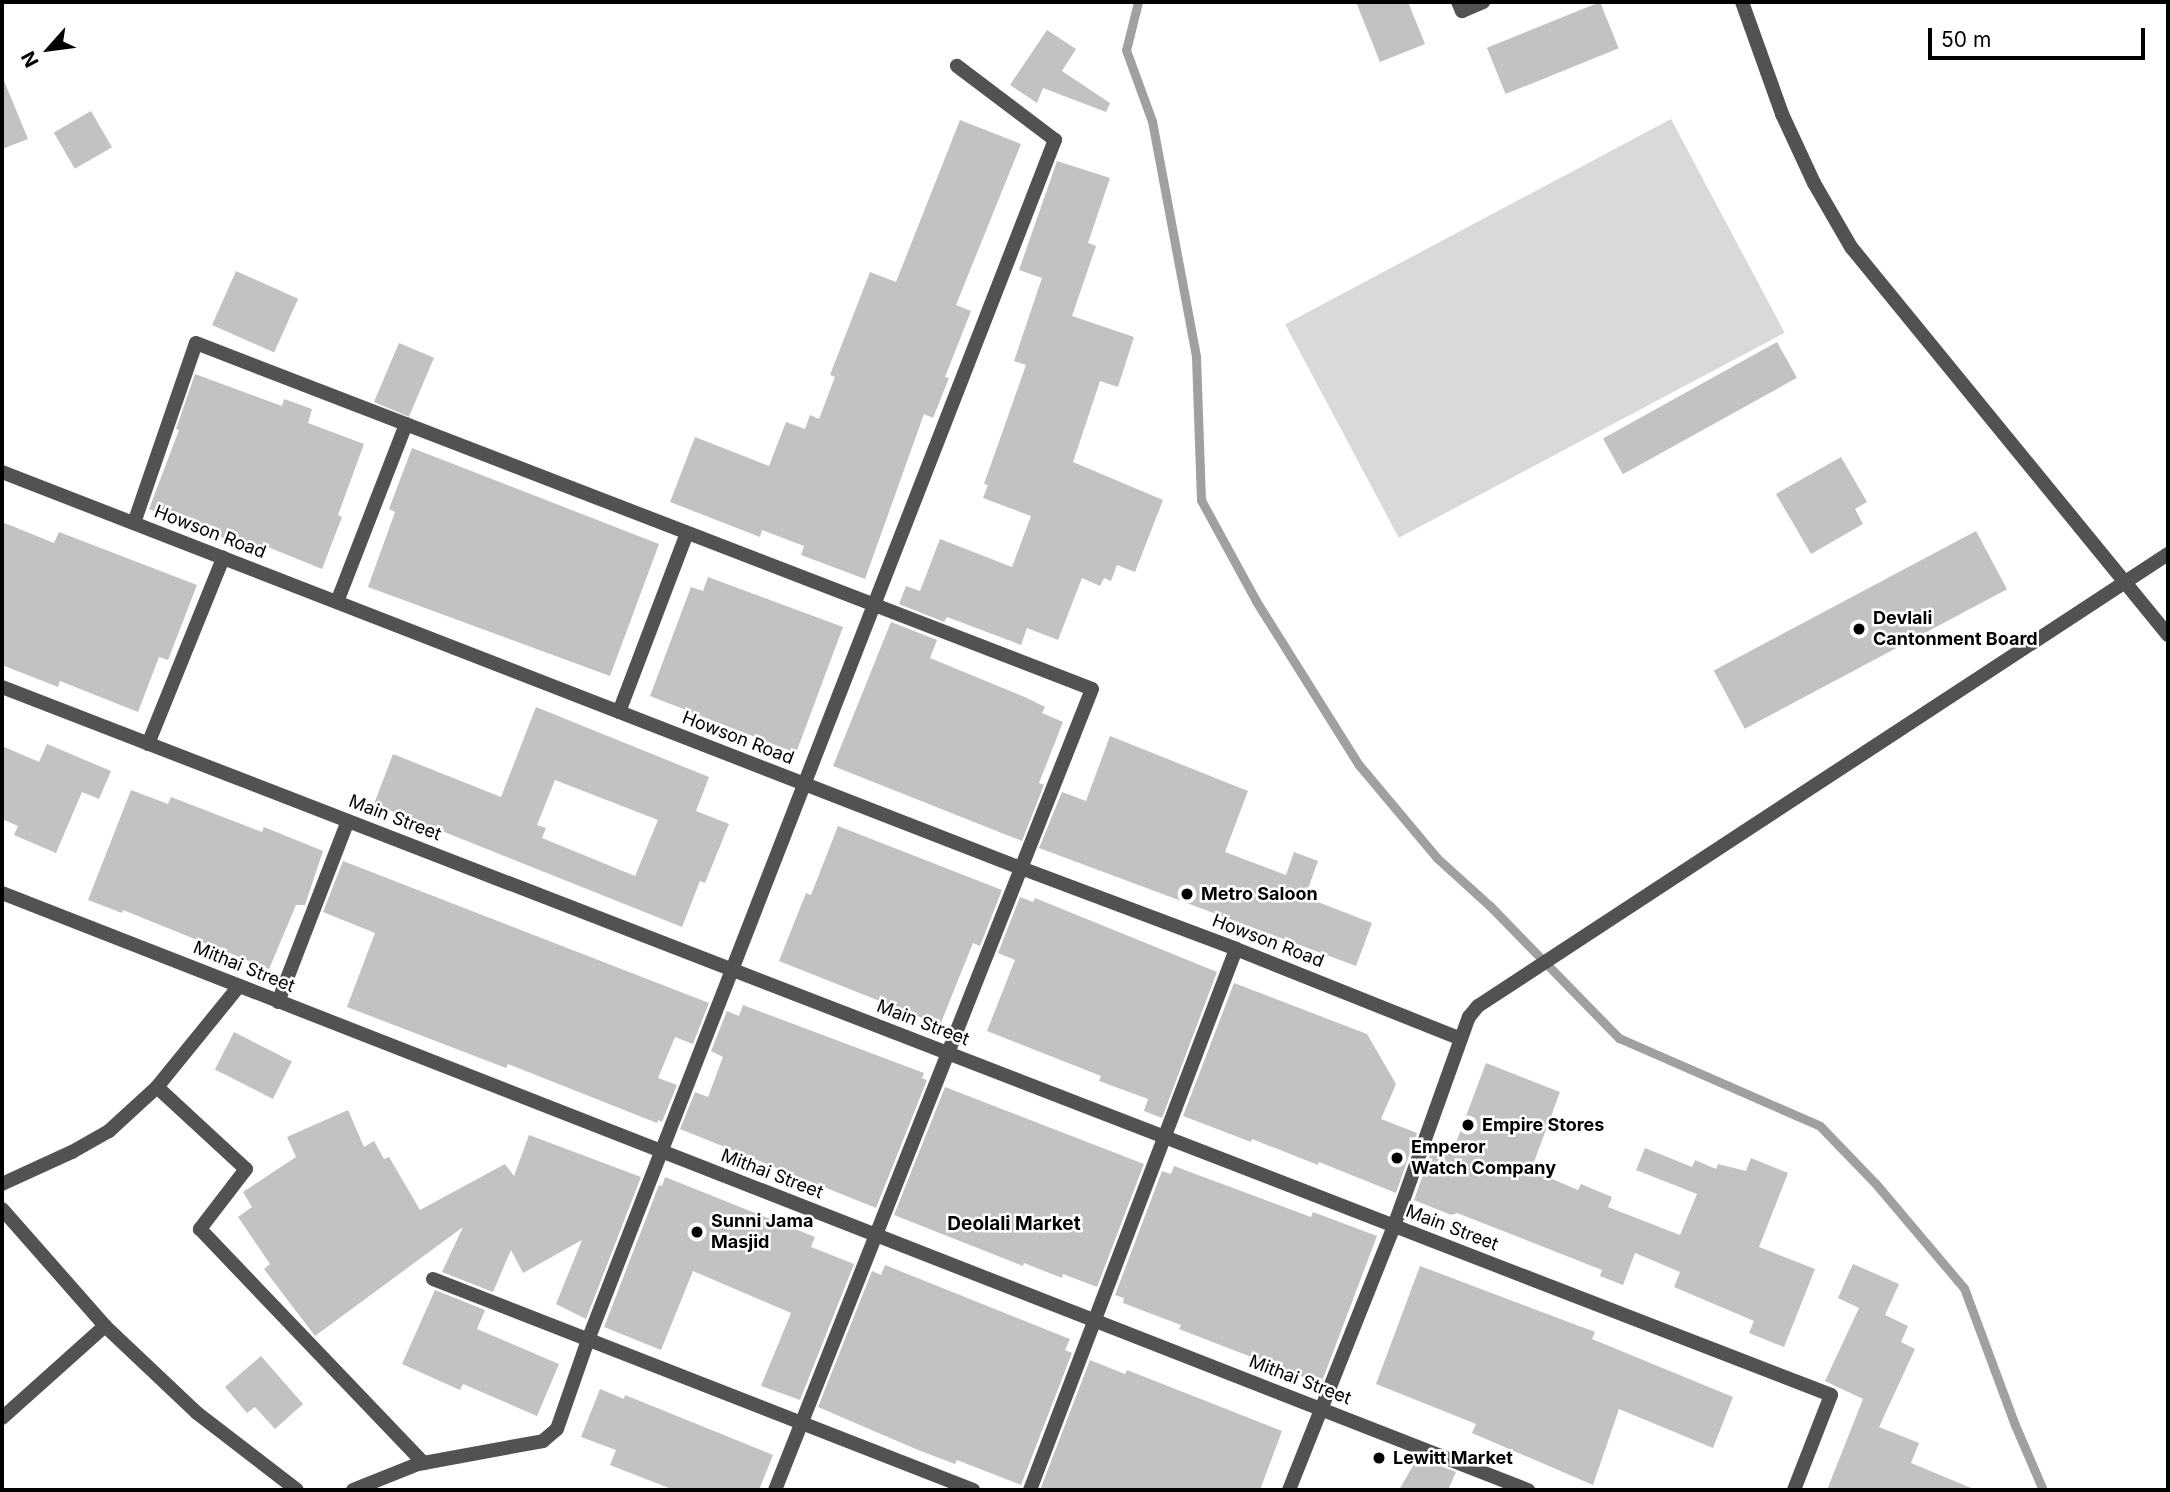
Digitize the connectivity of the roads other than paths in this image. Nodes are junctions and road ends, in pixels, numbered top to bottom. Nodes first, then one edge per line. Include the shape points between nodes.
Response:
1 (1458, 2) edge
2 (1483, 2) edge
3 (1742, 2) edge
4 (957, 66) dead end
5 (406, 424) junction
6 (2, 472) edge
7 (134, 523) junction
8 (687, 533) junction
9 (2168, 554) edge
10 (223, 558) junction
11 (2126, 581) junction
12 (337, 602) junction
13 (874, 605) junction
14 (2168, 635) edge
15 (2, 687) edge
16 (619, 712) junction
17 (148, 744) junction
18 (806, 784) junction
19 (348, 821) junction
20 (1021, 868) junction
21 (2, 893) edge
22 (1236, 948) junction
23 (733, 970) junction
24 (239, 986) junction
25 (278, 1002) junction
26 (1461, 1039) junction
27 (948, 1053) junction
28 (157, 1087) junction
29 (1165, 1137) junction
30 (663, 1152) junction
31 (2, 1184) edge
32 (2, 1209) edge
33 (1394, 1226) junction
34 (876, 1235) junction
35 (433, 1279) dead end
36 (1095, 1321) junction
37 (105, 1326) junction
38 (588, 1340) junction
39 (1321, 1409) junction
40 (2, 1418) edge
41 (801, 1423) junction
42 (424, 1463) junction
43 (297, 1490) edge
44 (353, 1490) edge
45 (775, 1490) edge
46 (973, 1490) edge
47 (1030, 1490) edge
48 (1289, 1490) edge
49 (1528, 1490) edge
50 (1794, 1490) edge

1 - 2 street via 1462,11
3 - 11 street via 1782,114 1850,247
4 - 13 street via 1055,140
5 - 7 street via 196,343
5 - 8 street
5 - 12 street
6 - 7 street, Howson Road
7 - 10 street, Howson Road
8 - 13 street
8 - 16 street
9 - 11 street
10 - 12 street, Howson Road
10 - 17 street
11 - 14 street
11 - 26 street via 1478,1006
12 - 16 street, Howson Road
13 - 18 street
13 - 20 street via 1092,689
15 - 17 street, Main Street
16 - 18 street, Howson Road
17 - 19 street, Main Street
18 - 20 street, Howson Road
18 - 23 street
19 - 23 street, Main Street
19 - 25 street
20 - 22 street, Howson Road
20 - 27 street
21 - 24 street, Mithai Street
22 - 26 street, Howson Road
22 - 29 street
23 - 27 street, Main Street
23 - 30 street
24 - 25 street, Mithai Street
24 - 28 street
25 - 30 street, Mithai Street
26 - 33 street
27 - 29 street, Main Street
27 - 34 street
28 - 31 street via 109,1131
28 - 42 street via 246,1169 200,1228
29 - 33 street, Main Street
29 - 36 street
30 - 34 street, Mithai Street
30 - 38 street
32 - 37 street
33 - 39 street
33 - 50 street, Main Street via 1831,1395
34 - 36 street, Mithai Street
34 - 41 street
35 - 38 street
36 - 39 street, Mithai Street
36 - 47 street
37 - 40 street
37 - 43 street via 197,1413
38 - 41 street
38 - 42 street via 557,1429 543,1441
39 - 48 street
39 - 49 street, Mithai Street
41 - 45 street
41 - 46 street
42 - 44 street

